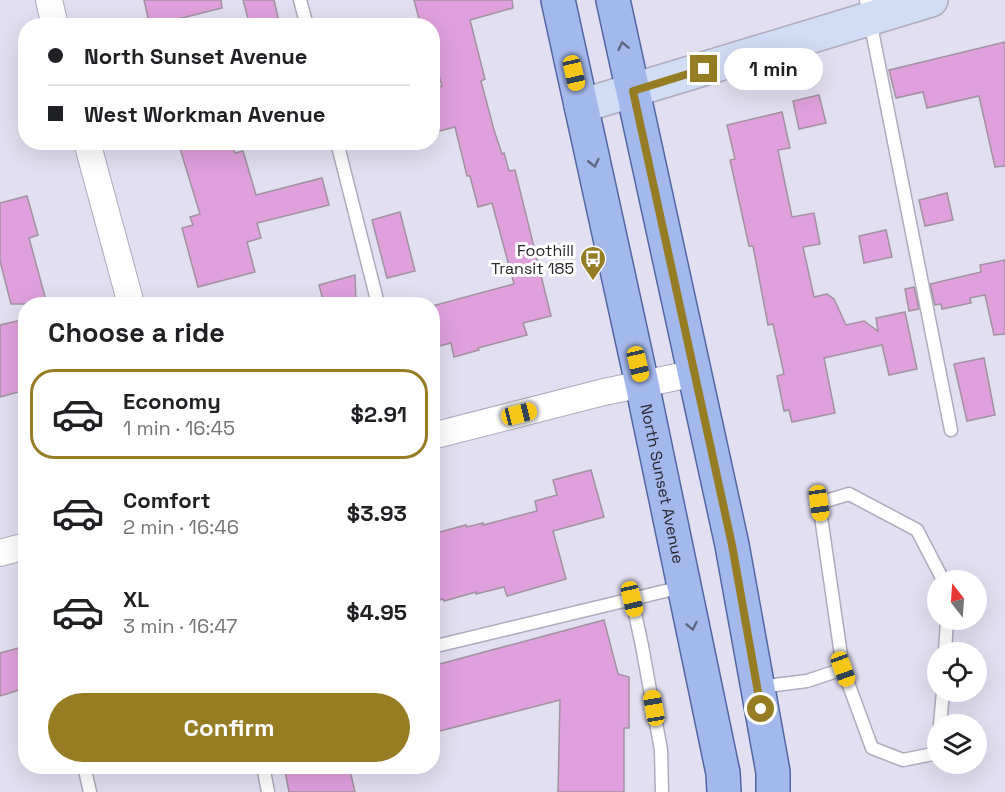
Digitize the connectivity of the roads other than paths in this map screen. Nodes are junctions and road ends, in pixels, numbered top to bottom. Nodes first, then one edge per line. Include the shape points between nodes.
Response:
1 (49, 0) edge
2 (300, 0) edge
3 (558, 0) edge
4 (613, 0) edge
5 (931, 0) edge
6 (868, 9) edge
7 (54, 18) edge
8 (305, 18) edge
9 (633, 91) junction
10 (581, 106) junction
11 (89, 150) edge
12 (339, 150) edge
13 (129, 297) edge
14 (376, 297) edge
15 (696, 373) junction
16 (642, 384) junction
17 (951, 430) dead end
18 (440, 434) edge
19 (18, 548) edge
20 (0, 552) edge
21 (938, 570) edge
22 (683, 587) junction
23 (632, 599) junction
24 (440, 646) edge
25 (843, 669) junction
26 (758, 688) junction
27 (927, 755) edge
28 (86, 774) edge
29 (265, 774) edge
30 (90, 792) edge
31 (268, 792) edge
32 (662, 792) edge
33 (724, 792) edge
34 (773, 792) edge

1 - 7 street
2 - 8 lane
3 - 10 main road, North Sunset Avenue
9 -> 4 main road
5 - 6 street
6 - 9 street
6 - 17 lane
9 - 10 street
9 - 15 main road
10 -> 16 main road, North Sunset Avenue
11 - 13 street
12 - 14 lane
15 - 16 street
15 - 26 main road
16 - 18 street
16 - 22 main road, North Sunset Avenue
19 - 20 street
21 - 25 lane via 918,530 849,494 819,503
22 - 23 lane
22 -> 33 main road, North Sunset Avenue
23 - 24 lane
23 - 32 lane via 661,750
25 - 26 lane via 807,681
25 - 27 lane via 872,748 903,760
26 - 34 main road
28 - 30 lane
29 - 31 lane

